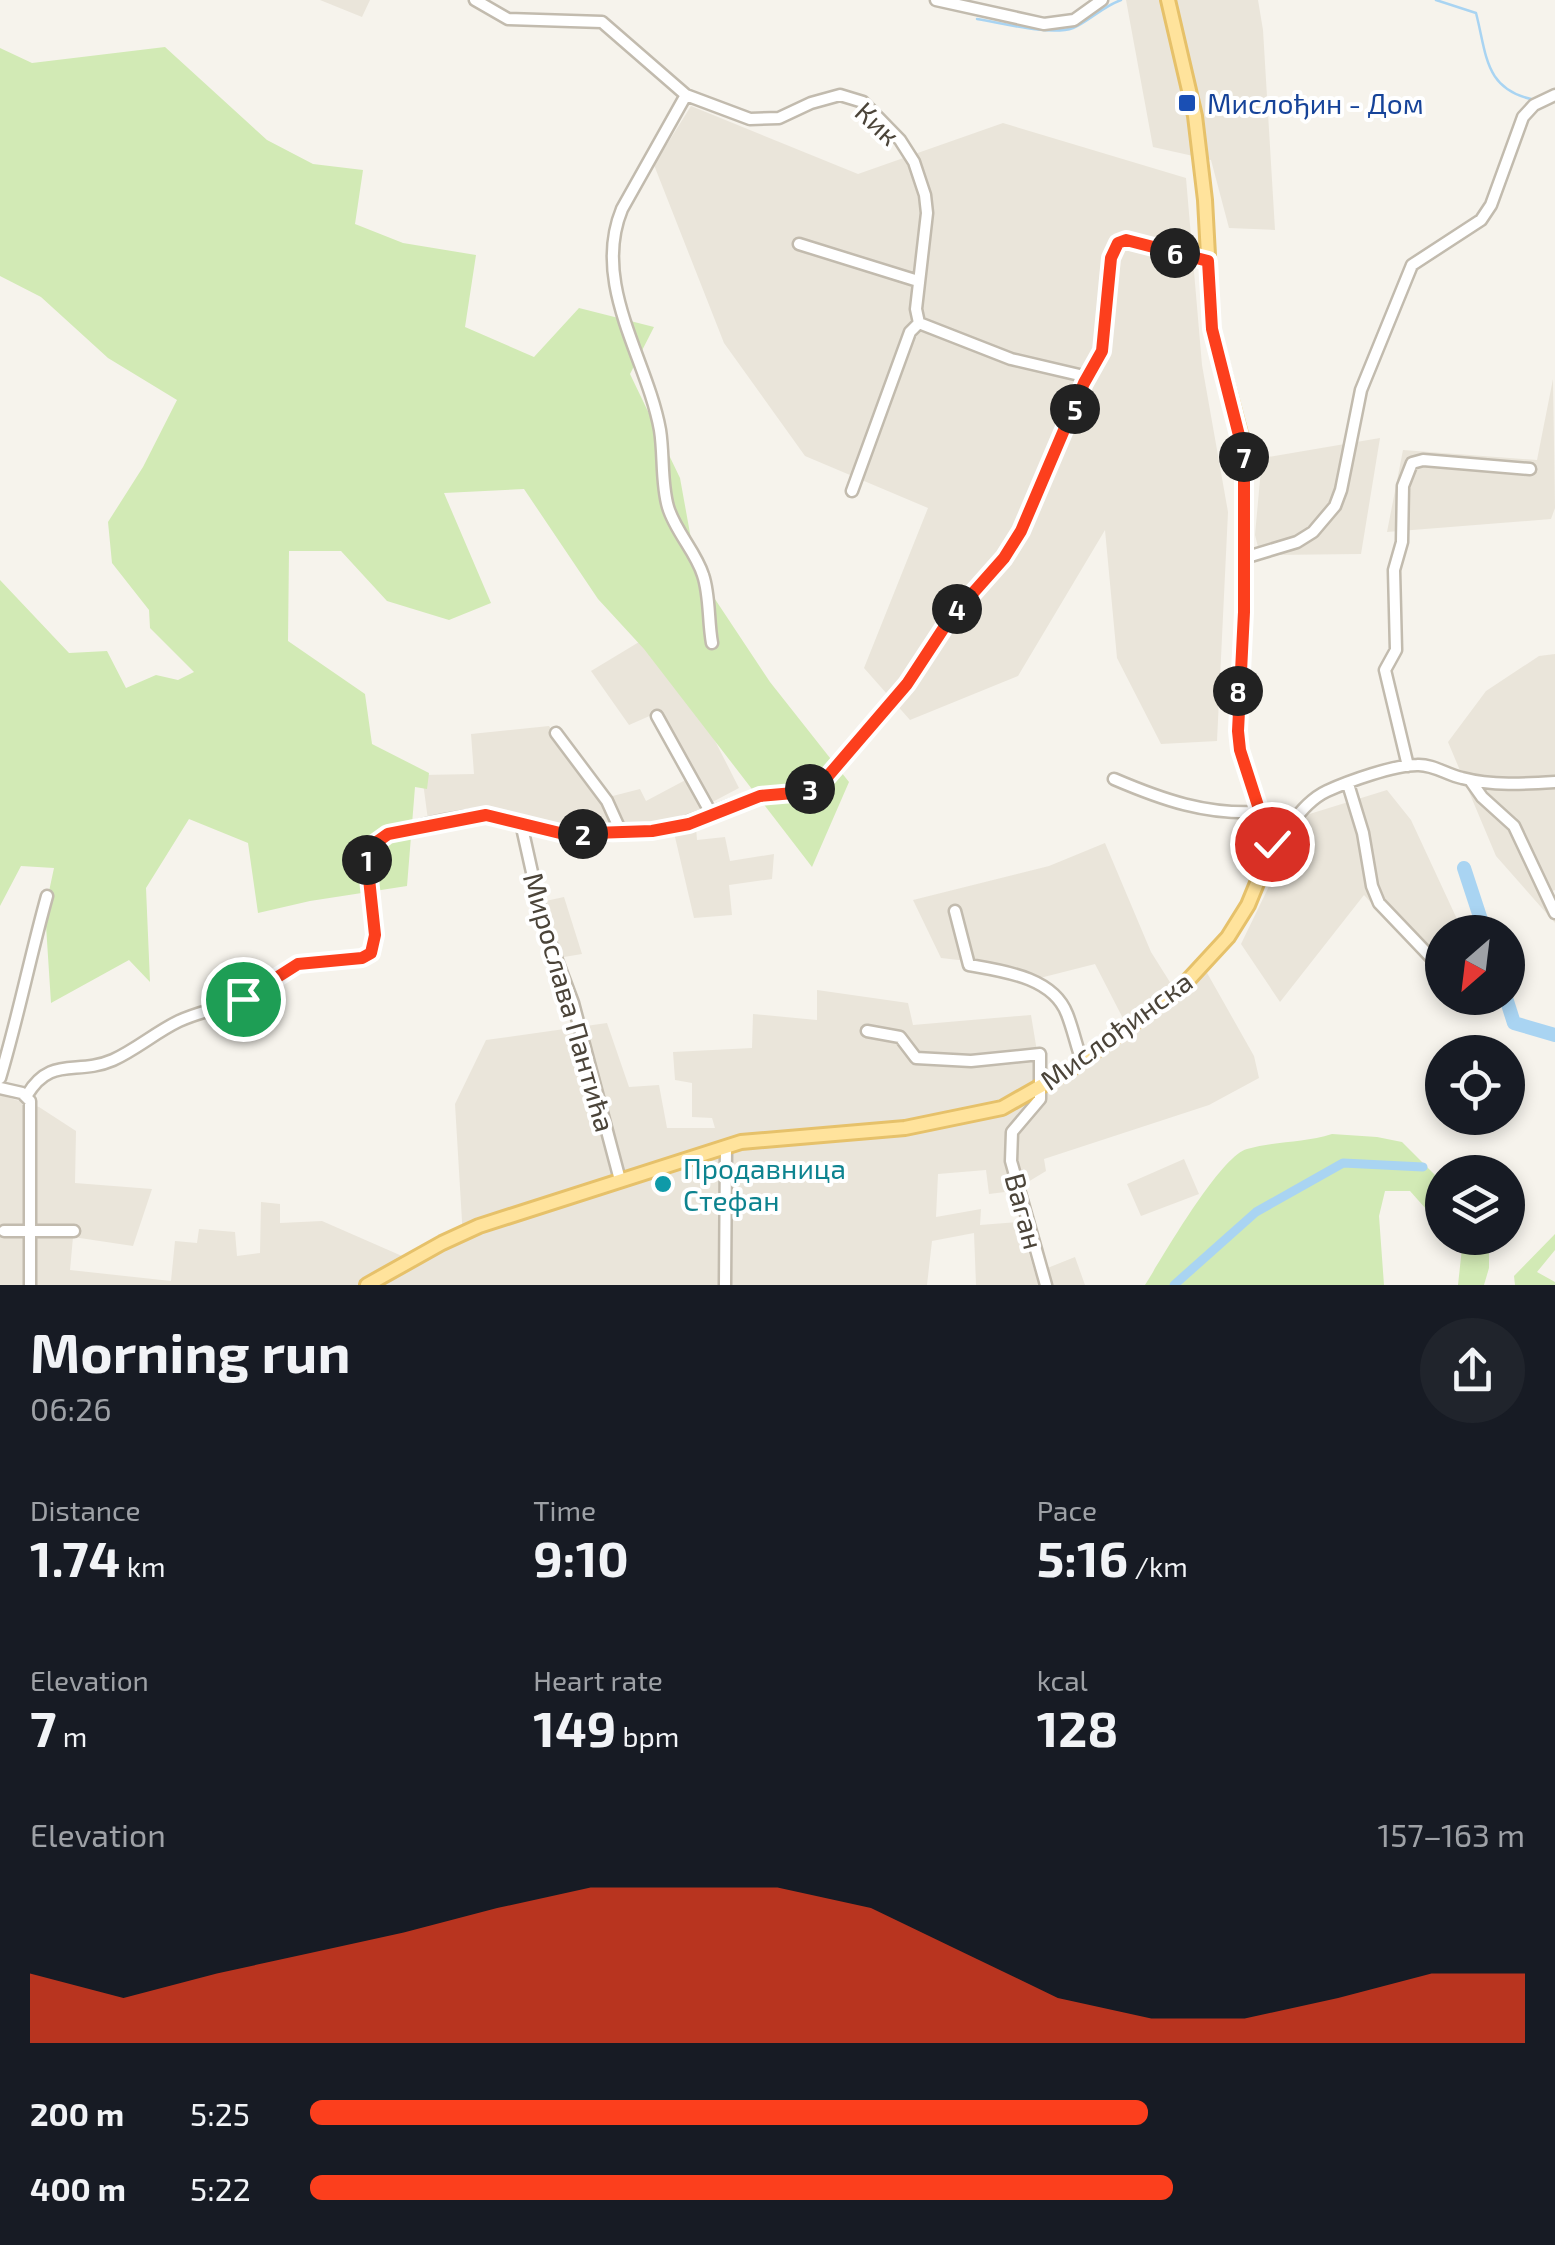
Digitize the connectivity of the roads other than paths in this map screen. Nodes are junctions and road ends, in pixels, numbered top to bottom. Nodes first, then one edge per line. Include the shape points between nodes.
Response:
1 (475, 0) edge
2 (936, 0) edge
3 (1102, 0) edge
4 (1168, 0) edge
5 (686, 94) junction
6 (1555, 95) edge
7 (798, 244) dead end
8 (1208, 261) junction
9 (918, 281) junction
10 (920, 323) junction
11 (1088, 377) junction
12 (1530, 469) dead end
13 (852, 490) dead end
14 (1244, 558) junction
15 (712, 643) dead end
16 (657, 716) dead end
17 (556, 733) dead end
18 (1408, 766) junction
19 (1114, 779) dead end
20 (1470, 780) junction
21 (1555, 782) edge
22 (1348, 784) junction
23 (1260, 812) junction
24 (712, 815) junction
25 (521, 824) junction
26 (622, 834) junction
27 (1265, 847) junction
28 (47, 896) dead end
29 (955, 911) dead end
30 (1555, 913) edge
31 (1425, 951) edge
32 (867, 1031) dead end
33 (1082, 1060) junction
34 (0, 1078) edge
35 (1042, 1086) junction
36 (0, 1088) edge
37 (26, 1095) junction
38 (726, 1147) junction
39 (620, 1180) junction
40 (4, 1230) dead end
41 (74, 1231) dead end
42 (30, 1232) junction
43 (30, 1285) edge
44 (367, 1285) edge
45 (726, 1285) edge
46 (1046, 1285) edge

1 - 5 street, Кик via 508,19 602,22
2 - 3 street via 1044,24 1074,20
4 - 8 main road, Мислођинска via 1192,99
5 - 9 street, Кик via 759,120 840,95 863,102 900,140 921,180 927,213
5 - 15 street via 622,209 613,267 626,330 660,428 668,507 703,574
6 - 14 street via 1523,117 1481,220 1412,265 1361,390 1334,506 1297,542
7 - 9 street
8 - 11 street via 1130,240 1118,243 1102,351
8 - 14 main road, Мислођинска via 1214,340 1243,445
9 - 10 street, Кик
10 - 11 street via 1010,359
10 - 13 street via 910,332
11 - 24 street via 1013,544 828,776 805,792 760,796
12 - 18 street via 1424,460 1407,473 1394,570 1396,650 1385,670
14 - 23 main road, Мислођинска via 1238,731
16 - 24 street
17 - 26 street
18 - 20 street
18 - 22 street
19 - 23 street via 1197,810
20 - 21 street
20 - 30 street via 1514,826
22 - 27 street via 1317,796
22 - 31 street via 1379,902
23 - 27 main road, Мислођинска
24 - 26 street
25 - 26 street via 564,834
25 - 37 street via 477,816 388,834 367,860 371,953 292,966 243,999 180,1021 111,1060 48,1070
25 - 39 street, Мирослава Пантића via 544,926 573,1003
27 - 33 main road, Мислођинска via 1258,886 1228,937 1180,989
28 - 34 street
29 - 33 street via 969,965 1051,990
32 - 35 street via 900,1038 916,1058 1040,1054
33 - 35 main road, Мислођинска
35 - 38 main road, Мислођинска via 1002,1108 929,1124
35 - 46 street, Ваган via 1040,1099 1012,1132 1011,1161
36 - 37 street
37 - 42 street
38 - 39 main road, Мислођинска
38 - 45 street
39 - 44 main road, Мислођинска via 466,1231
40 - 42 street
41 - 42 street
42 - 43 street

